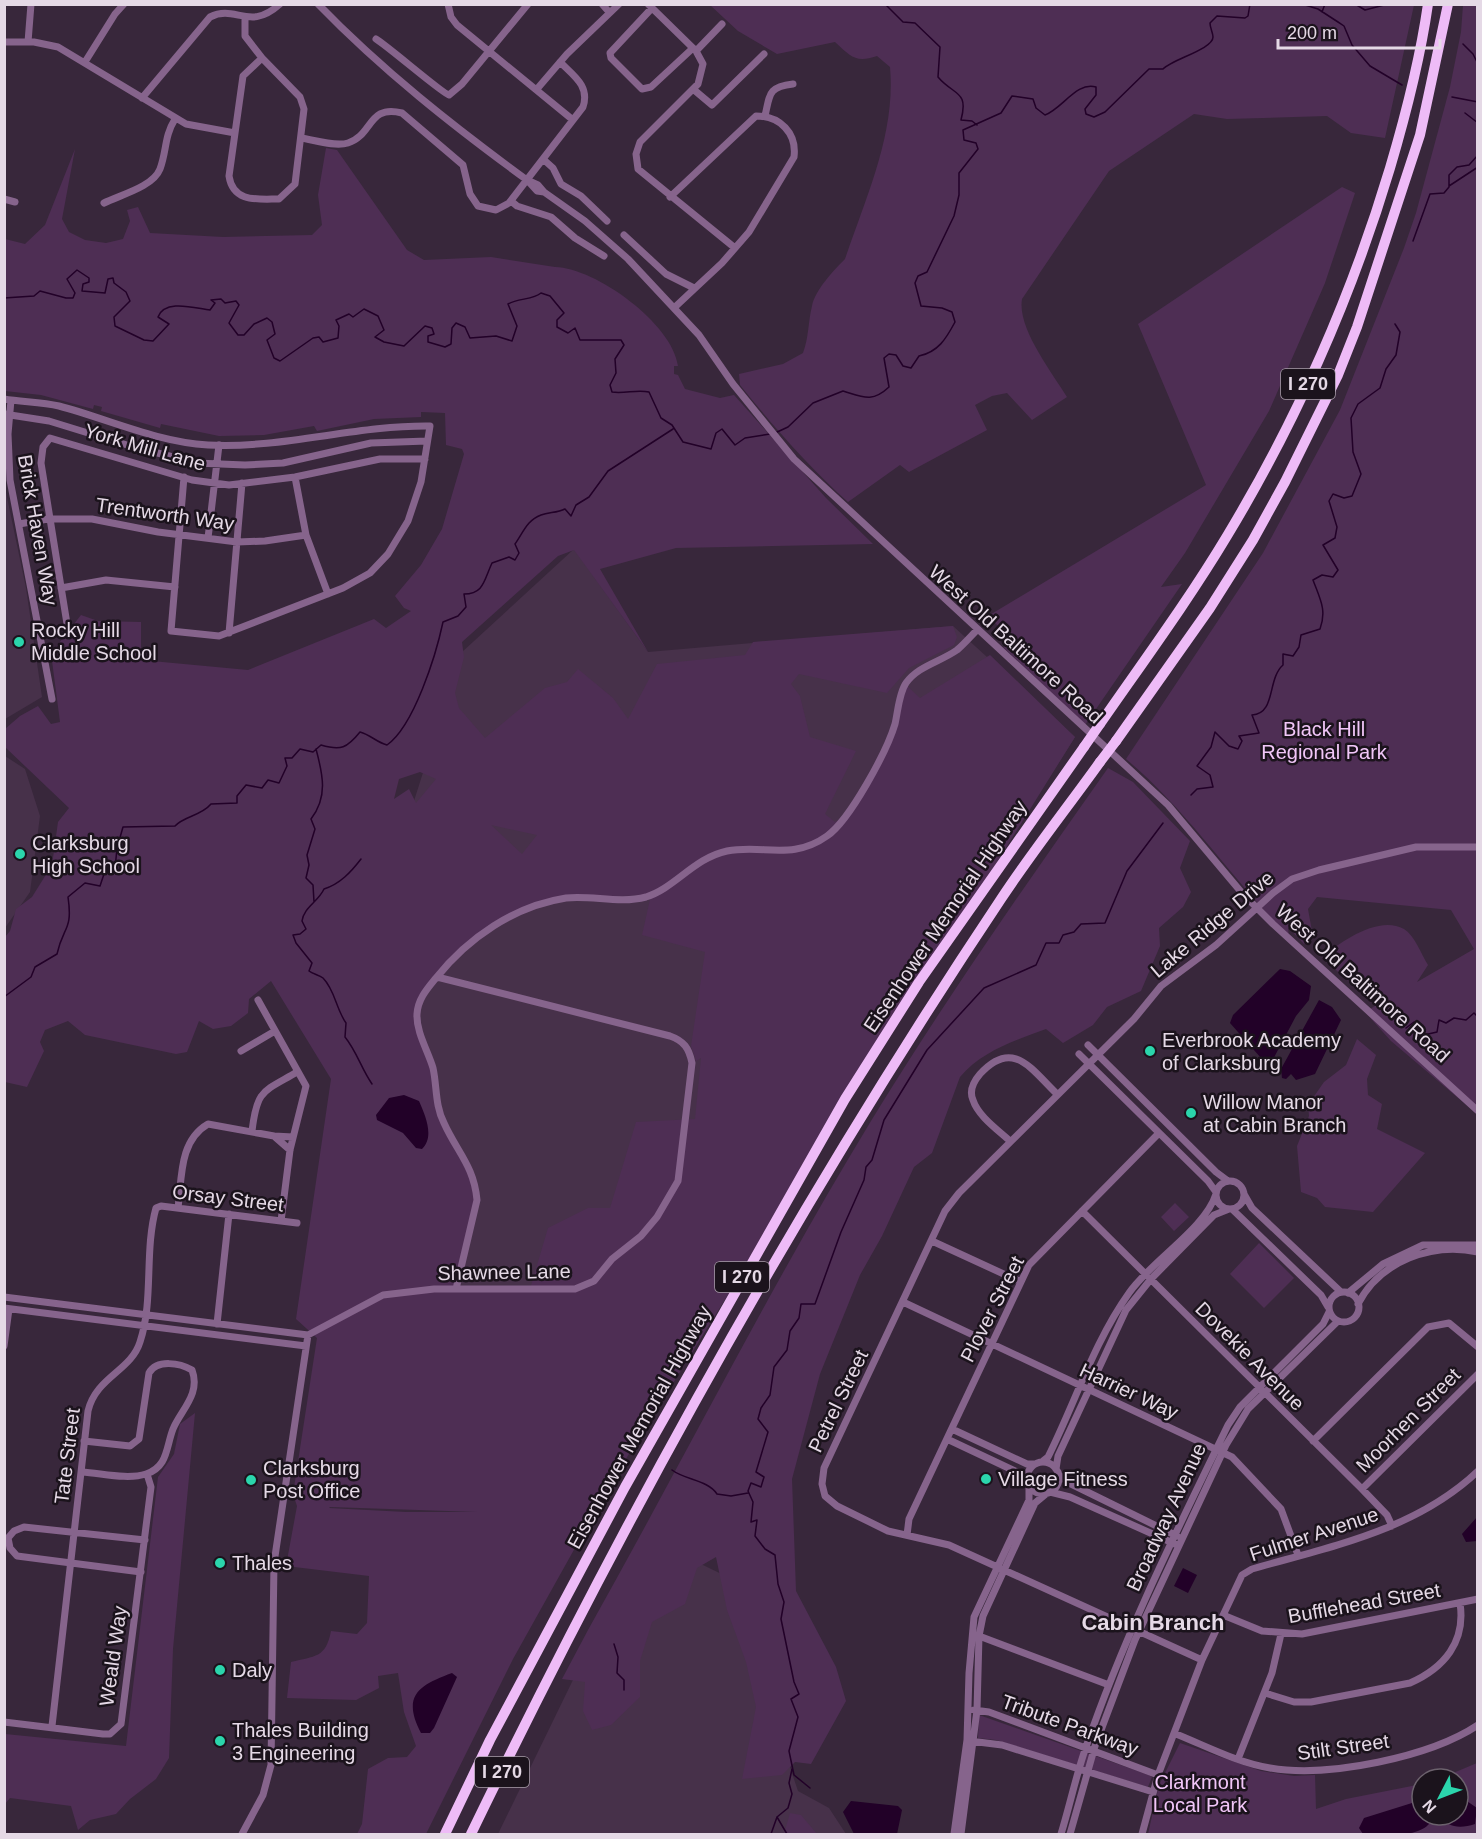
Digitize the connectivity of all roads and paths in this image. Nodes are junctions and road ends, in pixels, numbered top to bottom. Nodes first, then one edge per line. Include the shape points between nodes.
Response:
1 (31, 4) edge
2 (124, 4) edge
3 (280, 4) edge
4 (318, 4) edge
5 (448, 4) edge
6 (528, 4) edge
7 (602, 4) edge
8 (619, 4) edge
9 (1428, 4) edge
10 (1448, 4) edge
11 (650, 6) edge
12 (609, 12) junction
13 (245, 18) junction
14 (722, 24) dead end
15 (376, 39) dead end
16 (4, 42) edge
17 (28, 42) junction
18 (694, 49) junction
19 (489, 51) junction
20 (764, 54) dead end
21 (262, 58) junction
22 (85, 62) junction
23 (560, 62) junction
24 (793, 84) dead end
25 (693, 89) junction
26 (537, 90) junction
27 (142, 98) junction
28 (765, 116) junction
29 (175, 119) junction
30 (573, 120) junction
31 (235, 133) junction
32 (301, 138) junction
33 (543, 159) junction
34 (527, 180) junction
35 (670, 197) junction
36 (4, 199) edge
37 (511, 201) junction
38 (15, 202) dead end
39 (104, 202) dead end
40 (607, 221) dead end
41 (624, 235) dead end
42 (735, 248) junction
43 (604, 256) dead end
44 (694, 288) junction
45 (675, 307) junction
46 (8, 400) edge
47 (7, 414) edge
48 (427, 441) junction
49 (219, 445) junction
50 (425, 459) junction
51 (217, 464) junction
52 (184, 477) junction
53 (295, 477) junction
54 (242, 483) junction
55 (214, 484) junction
56 (48, 519) junction
57 (19, 524) junction
58 (178, 534) junction
59 (306, 534) junction
60 (208, 538) junction
61 (238, 542) junction
62 (175, 587) junction
63 (61, 588) junction
64 (328, 594) junction
65 (68, 630) dead end
66 (977, 630) junction
67 (229, 633) junction
68 (52, 699) dead end
69 (1478, 847) edge
70 (1257, 908) junction
71 (436, 977) junction
72 (258, 1000) dead end
73 (275, 1031) junction
74 (1088, 1045) dead end
75 (241, 1051) dead end
76 (1078, 1054) dead end
77 (1097, 1054) junction
78 (1088, 1063) junction
79 (297, 1071) junction
80 (1057, 1094) junction
81 (1478, 1111) edge
82 (252, 1131) junction
83 (1159, 1133) junction
84 (274, 1136) junction
85 (293, 1137) junction
86 (1010, 1141) junction
87 (290, 1150) junction
88 (1228, 1180) junction
89 (1216, 1193) junction
90 (1244, 1194) junction
91 (156, 1208) joint
92 (178, 1208) junction
93 (1231, 1209) junction
94 (1082, 1211) junction
95 (229, 1214) junction
96 (280, 1221) junction
97 (297, 1223) dead end
98 (932, 1241) junction
99 (1478, 1245) edge
100 (1478, 1252) edge
101 (1148, 1276) junction
102 (1021, 1282) junction
103 (456, 1289) junction
104 (1344, 1292) junction
105 (4, 1298) edge
106 (903, 1302) junction
107 (1358, 1304) junction
108 (7, 1309) edge
109 (1329, 1309) junction
110 (144, 1315) junction
111 (1338, 1321) junction
112 (217, 1323) junction
113 (143, 1325) junction
114 (308, 1335) junction
115 (991, 1344) junction
116 (4, 1346) edge
117 (306, 1346) junction
118 (1478, 1347) edge
119 (1478, 1374) edge
120 (1084, 1388) junction
121 (1262, 1390) junction
122 (952, 1429) junction
123 (947, 1439) junction
124 (84, 1441) junction
125 (1313, 1441) junction
126 (1219, 1451) junction
127 (1043, 1461) junction
128 (1035, 1464) junction
129 (1478, 1471) edge
130 (82, 1472) junction
131 (1057, 1472) junction
132 (147, 1474) junction
133 (1028, 1483) junction
134 (1362, 1490) junction
135 (1048, 1492) junction
136 (1392, 1526) junction
137 (74, 1533) junction
138 (1176, 1534) junction
139 (907, 1535) junction
140 (145, 1540) junction
141 (1180, 1543) junction
142 (6, 1544) edge
143 (1172, 1544) junction
144 (4, 1555) edge
145 (1298, 1555) junction
146 (17, 1556) junction
147 (71, 1564) junction
148 (997, 1566) junction
149 (1005, 1569) junction
150 (141, 1572) junction
151 (1478, 1599) edge
152 (1460, 1603) junction
153 (1223, 1615) junction
154 (1135, 1631) junction
155 (1281, 1634) junction
156 (979, 1636) junction
157 (1202, 1660) junction
158 (1109, 1685) junction
159 (1265, 1693) junction
160 (973, 1709) junction
161 (4, 1722) edge
162 (1478, 1725) edge
163 (52, 1726) junction
164 (1176, 1734) junction
165 (971, 1741) junction
166 (1089, 1750) junction
167 (1238, 1758) junction
168 (1083, 1771) junction
169 (1158, 1775) junction
170 (1152, 1792) junction
171 (958, 1833) edge
172 (242, 1834) edge
173 (445, 1834) edge
174 (471, 1834) edge
175 (971, 1834) edge
176 (1061, 1834) edge
177 (1070, 1834) edge
178 (1142, 1834) edge

1 - 17 street
2 - 22 street
3 - 13 street via 265,16
4 - 34 street, West Old Baltimore Road via 416,95
5 - 19 street via 457,25
6 - 19 street
7 - 12 street
8 - 12 street
9 - 173 highway, Eisenhower Memorial Highway / I 270, bridge via 1423,43 1359,267 1282,440 1226,538 919,982 845,1099 625,1487 490,1740
10 - 174 highway, Eisenhower Memorial Highway / I 270, bridge via 1420,135 1358,327 1286,482 1237,566 1003,896 874,1094 671,1446
11 - 18 street
11 - 18 street via 610,53 642,89 651,87
12 - 23 street
13 - 21 street via 245,36
13 - 27 street via 210,16
14 - 18 street
15 - 19 street via 449,95
16 - 17 street
17 - 22 street via 50,44
18 - 25 street via 703,64 702,75
19 - 26 street
20 - 25 street via 712,105
21 - 31 street via 243,76
21 - 32 street via 300,97 304,109
22 - 27 street
23 - 26 street
23 - 30 street via 582,82 585,90 583,107
24 - 28 street via 777,86
25 - 35 street via 640,142 636,154 638,169
26 - 30 street
27 - 29 street
28 - 35 street via 756,116 747,123
28 - 42 street via 777,119 792,135 794,157
29 - 31 street
29 - 39 street via 166,135 156,176
30 - 33 street
31 - 32 street via 230,183 237,193 249,199 279,199 295,184
32 - 37 street via 344,144 351,142 377,115 402,113 464,165 470,195 478,206 496,210
33 - 34 street
33 - 40 street via 561,184 581,196
34 - 37 street
34 - 45 street, West Old Baltimore Road via 537,191 585,221
35 - 42 street
36 - 38 street
37 - 43 street via 551,217
41 - 44 street via 666,274
42 - 44 street
44 - 45 street
45 - 66 street, West Old Baltimore Road via 776,438 825,490
46 - 47 street, Brick Haven Way
46 - 49 street via 56,406 166,437
47 - 51 street via 49,420 150,451 196,463
47 - 57 street, Brick Haven Way via 10,480
48 - 49 street via 430,426 396,425 278,443
48 - 50 street
48 - 51 street via 371,442 283,463
49 - 51 street
50 - 53 street, York Mill Lane via 380,459
50 - 64 street via 408,521 388,554 361,580
51 - 55 street
52 - 55 street, York Mill Lane
52 - 56 street, York Mill Lane via 50,438 43,447 41,464
52 - 58 street
53 - 54 street, York Mill Lane
53 - 59 street
54 - 55 street, York Mill Lane
54 - 61 street
55 - 60 street
56 - 57 street, Trentworth Way
56 - 58 street, Trentworth Way via 92,519
56 - 63 street, York Mill Lane
57 - 68 street, Brick Haven Way
58 - 60 street, Trentworth Way
58 - 62 street
59 - 61 street, Trentworth Way
59 - 64 street
60 - 61 street, Trentworth Way
61 - 67 street
62 - 63 street via 106,580
62 - 67 street via 171,631 219,636
63 - 65 street, York Mill Lane
64 - 67 street
66 - 70 street, West Old Baltimore Road via 1168,805
66 - 71 street via 957,649 917,671 904,684 894,726 881,753 850,812 829,835 789,851 728,851 701,860 644,897 568,898 536,906 492,926 465,946
69 - 70 street, Lake Ridge Drive via 1416,847 1319,870 1292,879
70 - 77 street, Lake Ridge Drive via 1161,986
70 - 81 street, West Old Baltimore Road
71 - 103 street via 420,997 419,1029 433,1069 439,1113 468,1161 477,1200
71 - 103 street, Shawnee Lane via 670,1036 681,1040 692,1063 678,1181 641,1236 612,1259 594,1281 575,1289
72 - 73 street
73 - 75 street
73 - 79 street
74 - 77 street
76 - 78 street
77 - 78 street, Petrel Street
77 - 88 street
78 - 80 street, Petrel Street
78 - 83 street
79 - 82 street via 262,1093 255,1103
79 - 85 street via 306,1086
80 - 86 street, Petrel Street
80 - 86 street via 1018,1059 1005,1056 992,1062 974,1083 972,1096 976,1108
82 - 84 street
82 - 92 street via 208,1124 195,1131 185,1150
83 - 89 street
83 - 94 street, Plover Street
84 - 85 street
84 - 87 street
85 - 87 street
86 - 98 street, Petrel Street via 959,1193 945,1211
87 - 96 street
88 - 89 street via 1220,1184
88 - 90 street via 1239,1184
89 - 93 street via 1221,1206
89 - 101 street via 1209,1210
90 - 93 street via 1240,1205
90 - 104 street via 1252,1208
91 - 92 street, Orsay Street
91 - 110 street, Tate Street
92 - 95 street, Orsay Street
93 - 101 street via 1214,1215
93 - 109 street via 1321,1295
94 - 101 street, Dovekie Avenue
94 - 102 street, Plover Street via 1035,1258
95 - 96 street, Orsay Street
95 - 112 street
96 - 97 street, Orsay Street
98 - 102 street
98 - 106 street, Petrel Street
99 - 104 street via 1423,1245 1383,1264
100 - 107 street via 1439,1249 1403,1261 1364,1292
101 - 120 street via 1120,1305
101 - 121 street, Dovekie Avenue
102 - 115 street, Plover Street
103 - 114 street, Shawnee Lane via 383,1295
104 - 107 street
104 - 109 street via 1334,1295
105 - 110 street
106 - 115 street, Harrier Way
106 - 139 street, Petrel Street via 824,1468 822,1484 825,1496 837,1506 888,1531
107 - 111 street via 1358,1313 1351,1321
108 - 113 street
108 - 116 street
109 - 111 street
109 - 121 street, Broadway Avenue via 1323,1324
110 - 112 street
110 - 113 street, Tate Street
111 - 121 street, Broadway Avenue
112 - 114 street
113 - 117 street
113 - 124 street, Tate Street via 137,1350 104,1381 91,1401
114 - 117 street
115 - 120 street, Harrier Way
115 - 122 street, Plover Street
117 - 172 street via 274,1563 271,1765 263,1795
118 - 125 street via 1449,1323 1428,1327
119 - 134 street, Moorhen Street
120 - 126 street, Harrier Way
120 - 127 street
120 - 131 street via 1058,1456
121 - 125 street, Dovekie Avenue
121 - 126 street, Broadway Avenue via 1234,1416
122 - 123 street, Plover Street
122 - 128 street via 1027,1464
123 - 133 street via 1017,1472
123 - 139 street, Plover Street via 909,1519
124 - 130 street, Tate Street
124 - 132 street via 130,1446 136,1443 153,1366 187,1367 194,1376 192,1398 174,1428 164,1461
125 - 134 street, Dovekie Avenue
126 - 138 street, Broadway Avenue
126 - 141 street, Broadway Avenue
126 - 145 street, Harrier Way via 1232,1457 1281,1509
127 - 128 street
127 - 131 street
128 - 133 street via 1028,1471
129 - 136 street, Fulmer Avenue via 1439,1502
130 - 132 street
130 - 137 street, Tate Street
131 - 135 street via 1057,1485
131 - 138 street via 1069,1483
132 - 140 street, Weald Way via 151,1487
133 - 135 street via 1035,1492
133 - 148 street via 1029,1500
134 - 136 street, Dovekie Avenue via 1387,1515
135 - 143 street via 1071,1497
135 - 149 street via 1035,1503
136 - 145 street, Fulmer Avenue
137 - 140 street
137 - 142 street via 24,1527 14,1531
137 - 147 street, Tate Street
138 - 141 street
138 - 143 street, Broadway Avenue
139 - 148 street, Petrel Street via 949,1545
140 - 150 street, Weald Way
141 - 143 street
141 - 154 street, Broadway Avenue
142 - 146 street
143 - 154 street, Broadway Avenue
144 - 146 street
145 - 153 street, Fulmer Avenue via 1246,1571
146 - 147 street
147 - 150 street
147 - 163 street, Tate Street
148 - 149 street, Petrel Street
148 - 160 street via 974,1617 969,1673
149 - 154 street, Petrel Street
149 - 156 street via 983,1616
150 - 163 street, Weald Way via 121,1724 110,1734
151 - 152 street, Bufflehead Street
152 - 155 street, Bufflehead Street via 1302,1634
152 - 159 street via 1461,1624 1456,1643 1444,1662 1421,1678 1311,1702 1294,1702
153 - 155 street, Bufflehead Street
153 - 157 street, Fulmer Avenue
154 - 157 street, Petrel Street
154 - 158 street, Broadway Avenue
154 - 166 street, Broadway Avenue
155 - 159 street
156 - 158 street
156 - 160 street
157 - 164 street, Fulmer Avenue
158 - 166 street, Broadway Avenue
159 - 167 street
160 - 165 street
160 - 166 street, Tribute Parkway
161 - 163 street, Weald Way
162 - 167 street, Stilt Street via 1432,1749 1351,1766 1293,1771
164 - 167 street, Stilt Street
164 - 169 street, Fulmer Avenue
165 - 168 street, Tribute Parkway via 1002,1745
165 - 171 street
166 - 168 street, Broadway Avenue
166 - 169 street, Tribute Parkway
168 - 170 street, Tribute Parkway
168 - 176 street, Broadway Avenue
168 - 177 street, Broadway Avenue
169 - 170 street, Fulmer Avenue
170 - 178 street, Fulmer Avenue
171 - 175 street

